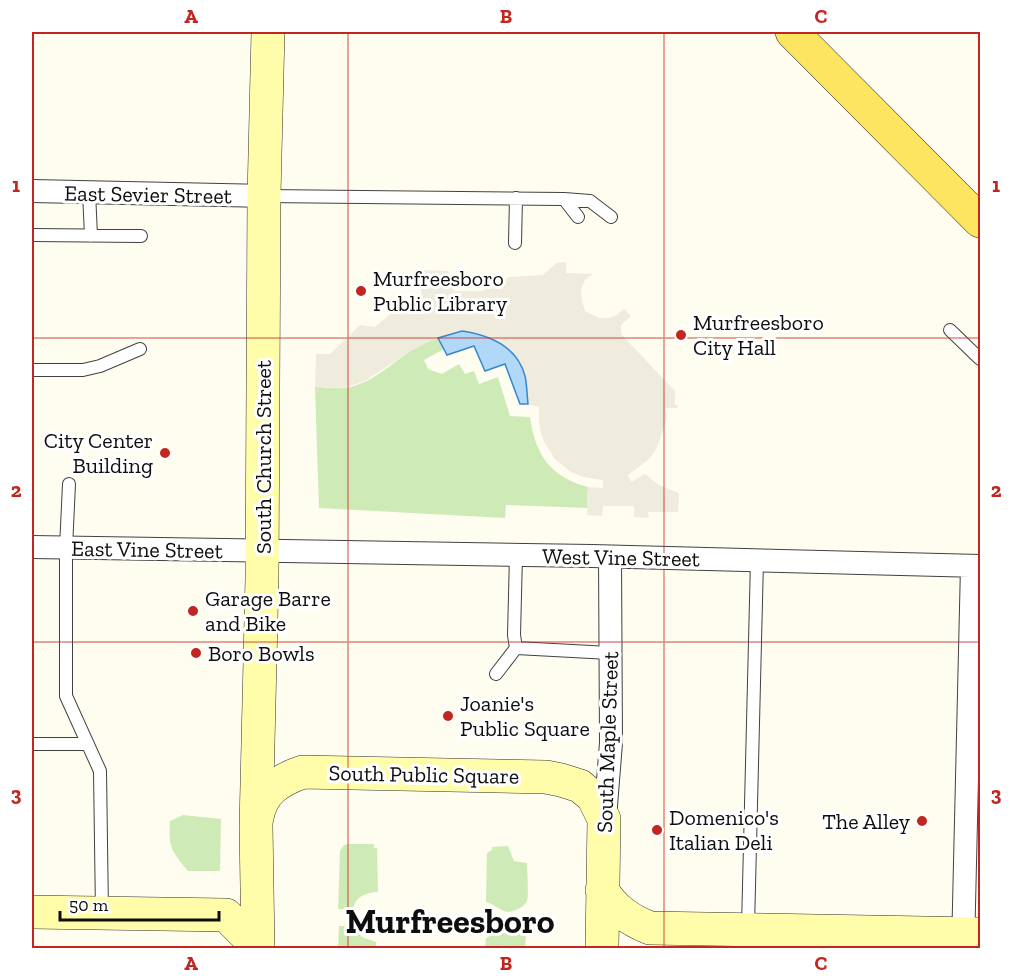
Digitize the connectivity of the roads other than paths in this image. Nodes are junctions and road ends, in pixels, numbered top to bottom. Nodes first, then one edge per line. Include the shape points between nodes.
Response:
1 (268, 32) edge
2 (792, 32) edge
3 (32, 191) edge
4 (89, 192) junction
5 (264, 196) junction
6 (516, 198) junction
7 (564, 199) junction
8 (578, 217) dead end
9 (611, 217) dead end
10 (981, 221) edge
11 (32, 235) edge
12 (91, 236) junction
13 (141, 236) dead end
14 (515, 243) dead end
15 (950, 330) dead end
16 (140, 349) dead end
17 (981, 359) edge
18 (32, 370) edge
19 (69, 484) dead end
20 (32, 547) edge
21 (66, 548) junction
22 (262, 551) junction
23 (516, 555) junction
24 (610, 557) junction
25 (757, 560) junction
26 (976, 566) edge
27 (516, 648) junction
28 (610, 653) junction
29 (496, 674) dead end
30 (32, 744) edge
31 (88, 744) junction
32 (604, 819) junction
33 (256, 826) junction
34 (257, 882) junction
35 (602, 890) junction
36 (32, 912) edge
37 (102, 913) junction
38 (226, 915) junction
39 (650, 928) junction
40 (748, 931) junction
41 (969, 939) edge
42 (607, 941) edge
43 (258, 948) edge

1 - 5 street, South Church Street
2 - 10 main road
3 - 4 street, East Sevier Street
4 - 5 street, East Sevier Street
4 - 12 lane
5 - 6 lane
5 - 22 street, South Church Street
6 - 7 lane
6 - 14 lane
7 - 8 lane
7 - 9 lane via 591,201
11 - 12 lane
12 - 13 lane
15 - 17 lane
16 - 18 lane via 83,370
19 - 21 lane
20 - 21 street, East Vine Street
21 - 22 street, East Vine Street
21 - 31 lane via 66,696
22 - 23 street, West Vine Street
22 - 33 street, South Church Street
23 - 24 street, West Vine Street
23 - 27 lane
24 - 25 street, West Vine Street
24 - 28 street, South Maple Street
25 - 26 street, West Vine Street
25 - 40 lane
26 - 41 street
27 - 28 lane
27 - 29 lane
28 - 32 street, South Maple Street via 611,743
30 - 31 lane
31 - 37 lane via 100,771
32 - 33 street, South Public Square via 593,797 580,786 546,777 303,772 275,784 259,806
32 - 35 street, South Maple Street
33 - 34 street, South Church Street
34 - 38 street
34 - 43 street, South Church Street
35 - 39 street via 621,913
35 - 42 street, South Maple Street
36 - 37 street
37 - 38 street
38 - 43 street
39 - 40 street
39 - 42 street
40 - 41 street

